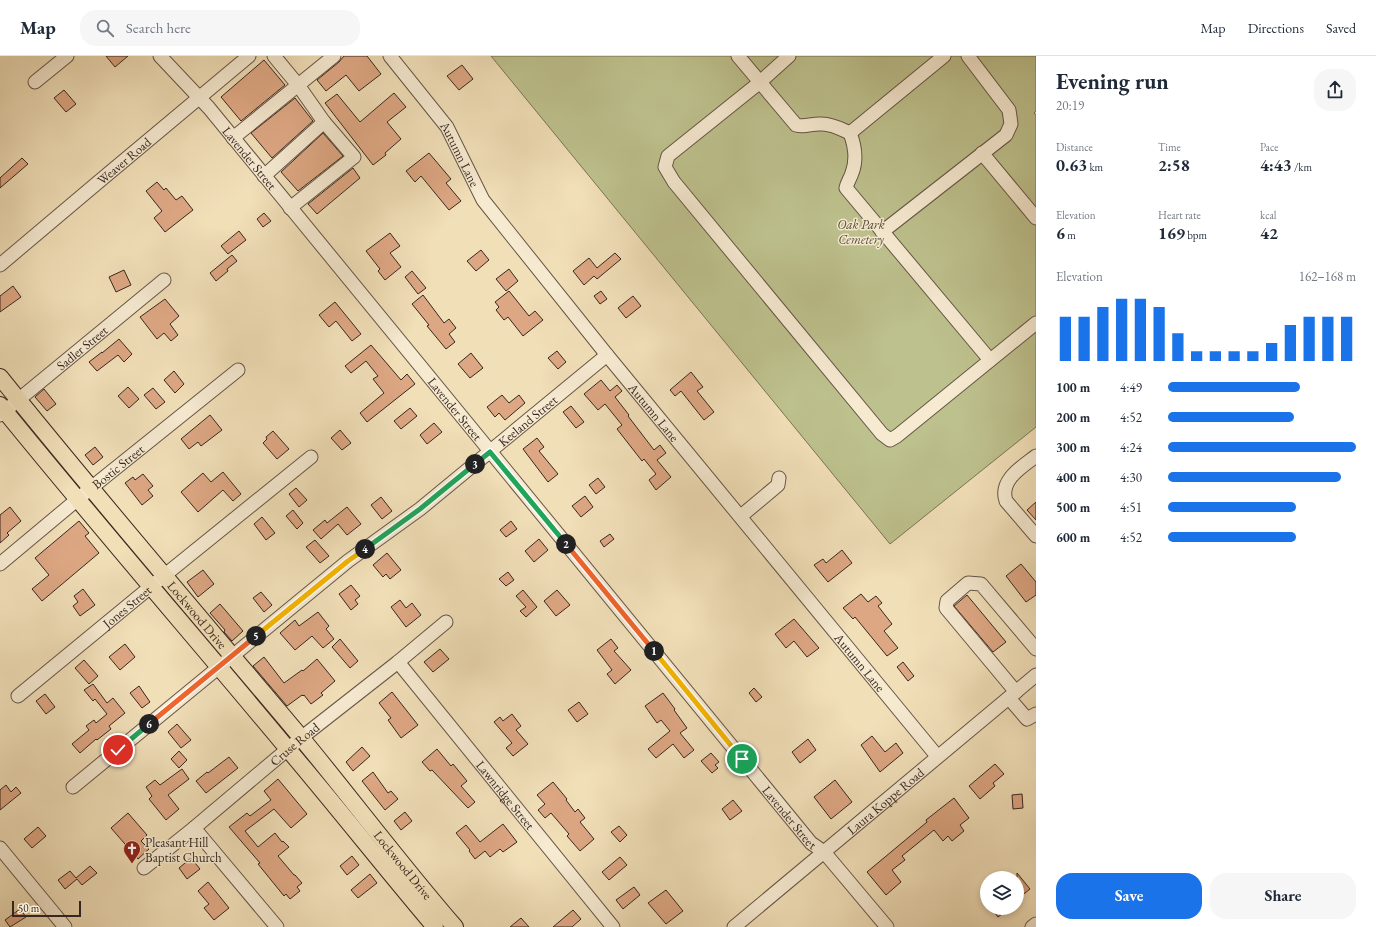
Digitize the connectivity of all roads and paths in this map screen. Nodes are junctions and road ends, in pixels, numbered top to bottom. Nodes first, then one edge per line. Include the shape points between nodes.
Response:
1 (67, 56) edge
2 (160, 56) edge
3 (249, 56) edge
4 (274, 56) edge
5 (334, 56) edge
6 (390, 56) edge
7 (738, 56) edge
8 (789, 56) edge
9 (944, 56) edge
10 (968, 56) edge
11 (35, 82) dead end
12 (759, 83) junction
13 (298, 85) junction
14 (200, 98) junction
15 (324, 122) junction
16 (850, 133) junction
17 (233, 138) junction
18 (982, 153) junction
19 (264, 176) junction
20 (290, 208) junction
21 (1036, 218) edge
22 (882, 232) junction
23 (0, 265) edge
24 (164, 280) dead end
25 (1036, 323) edge
26 (607, 355) junction
27 (990, 360) junction
28 (238, 370) dead end
29 (0, 377) edge
30 (18, 400) junction
31 (2, 410) edge
32 (490, 452) junction
33 (1036, 456) edge
34 (311, 457) dead end
35 (779, 478) dead end
36 (91, 488) junction
37 (77, 499) junction
38 (741, 516) junction
39 (1036, 536) edge
40 (0, 564) edge
41 (165, 575) junction
42 (150, 587) junction
43 (446, 622) dead end
44 (1036, 649) edge
45 (232, 655) junction
46 (398, 662) junction
47 (218, 667) junction
48 (1036, 675) edge
49 (1012, 695) junction
50 (18, 696) dead end
51 (1036, 714) edge
52 (301, 738) junction
53 (288, 749) junction
54 (937, 756) junction
55 (73, 787) dead end
56 (194, 828) junction
57 (0, 848) edge
58 (824, 852) junction
59 (144, 868) dead end
60 (1036, 924) edge
61 (65, 927) edge
62 (277, 927) edge
63 (435, 927) edge
64 (455, 927) edge
65 (613, 927) edge
66 (734, 927) edge
67 (887, 927) edge
68 (1032, 927) edge

1 - 11 street
2 - 14 street, Lavender Street
3 - 14 street, Weaver Road
4 - 13 street
5 - 13 street
6 - 26 street, Autumn Lane via 447,127 483,200
7 - 12 street
8 - 12 street
9 - 16 street
10 - 18 street via 1009,110 1011,124 1006,135
12 - 16 street via 796,125 802,127 823,124
12 - 27 street via 668,156 664,167 882,434 890,440 897,436
13 - 15 street
13 - 17 street
14 - 17 street, Lavender Street
14 - 23 street, Weaver Road
15 - 19 street
15 - 20 street via 354,157
16 - 22 street via 855,161 846,188
17 - 19 street, Lavender Street
18 - 21 street
18 - 22 street
19 - 20 street, Lavender Street
20 - 32 street, Lavender Street
22 - 27 street
24 - 30 street, Sadler Street
25 - 27 street
26 - 32 street, Keeland Street
26 - 38 street, Autumn Lane
28 - 36 street, Bostic Street
29 - 30 main road, Lockwood Drive
30 - 31 street, Sadler Street
30 - 36 main road, Lockwood Drive
31 - 37 main road, Lockwood Drive
32 - 45 street, Keeland Street via 420,509 348,561
32 - 58 street, Lavender Street via 811,843
33 - 39 street via 1009,478 1004,495 1006,501
34 - 41 street, Jones Street
35 - 38 street via 778,485
36 - 37 street, Bostic Street
36 - 41 main road, Lockwood Drive
37 - 40 street, Bostic Street
37 - 42 main road, Lockwood Drive
38 - 54 street, Autumn Lane
41 - 42 street, Jones Street
41 - 45 main road, Lockwood Drive
42 - 47 main road, Lockwood Drive
42 - 50 street, Jones Street
43 - 46 street, Cruse Road
44 - 49 street via 981,584 968,583 947,601 946,608
45 - 47 street, Keeland Street
45 - 52 main road, Lockwood Drive
46 - 52 street, Cruse Road
46 - 65 street, Lawnridge Street
47 - 53 main road, Lockwood Drive
47 - 55 street, Keeland Street
48 - 49 street, Laura Koppe Road
49 - 51 street via 1027,719
49 - 54 street, Laura Koppe Road
52 - 53 street, Cruse Road
52 - 64 main road, Lockwood Drive
53 - 56 street, Cruse Road
53 - 63 main road, Lockwood Drive
54 - 58 street, Laura Koppe Road
56 - 59 street, Cruse Road
56 - 62 street
57 - 61 street
58 - 66 street, Laura Koppe Road
58 - 67 street, Lavender Street
60 - 68 street

